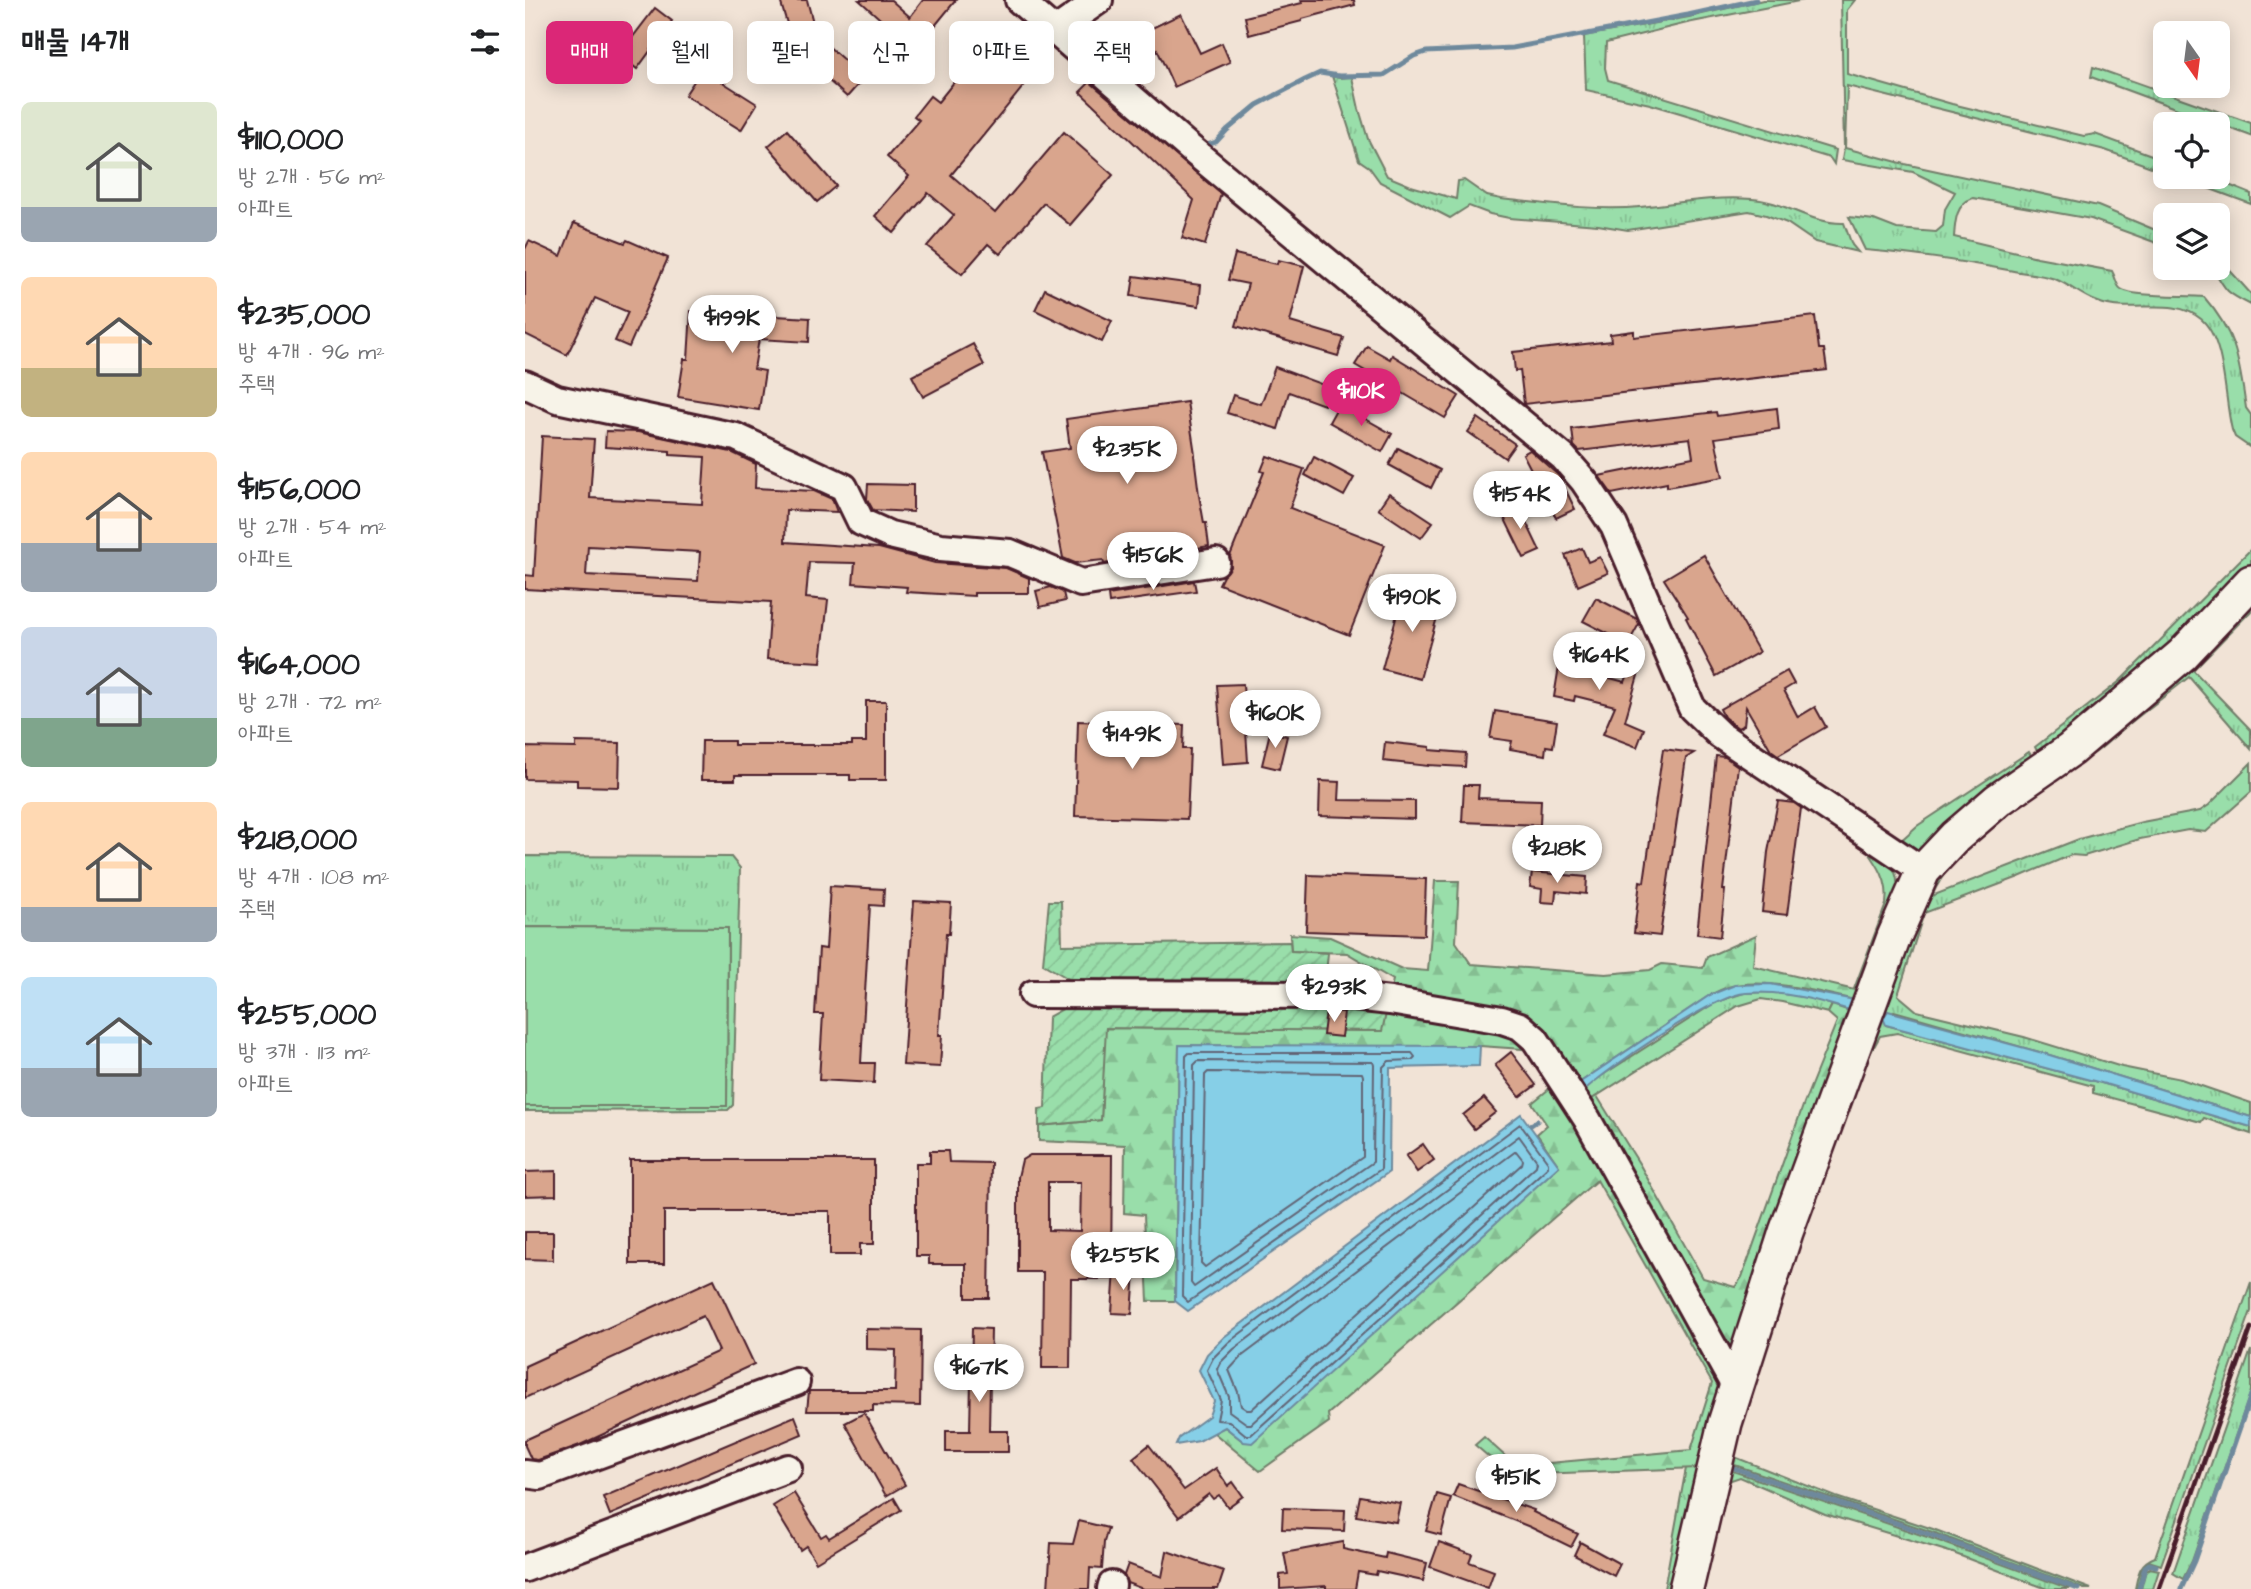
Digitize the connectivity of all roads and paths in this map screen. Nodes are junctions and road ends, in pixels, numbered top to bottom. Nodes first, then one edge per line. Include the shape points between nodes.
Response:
1 (1019, 0) edge
2 (1099, 0) edge
3 (1055, 31) junction
4 (525, 384) edge
5 (1216, 562) dead end
6 (2251, 582) edge
7 (1923, 871) junction
8 (1033, 994) dead end
9 (796, 1382) dead end
10 (1736, 1388) junction
11 (788, 1468) dead end
12 (525, 1474) edge
13 (525, 1568) edge
14 (1686, 1589) edge

1 - 3 street
2 - 3 street
3 - 7 street via 1563,457 1613,526 1692,708 1720,735
4 - 5 street via 557,399 736,437 844,487 861,522 890,535 941,547 1010,553 1081,583
6 - 7 main road via 2182,654 2070,750 1998,800
7 - 10 main road via 1894,937 1786,1232
8 - 10 street via 1337,995 1520,1026 1535,1039 1587,1119
9 - 12 street via 540,1476
10 - 14 main road
11 - 13 street

